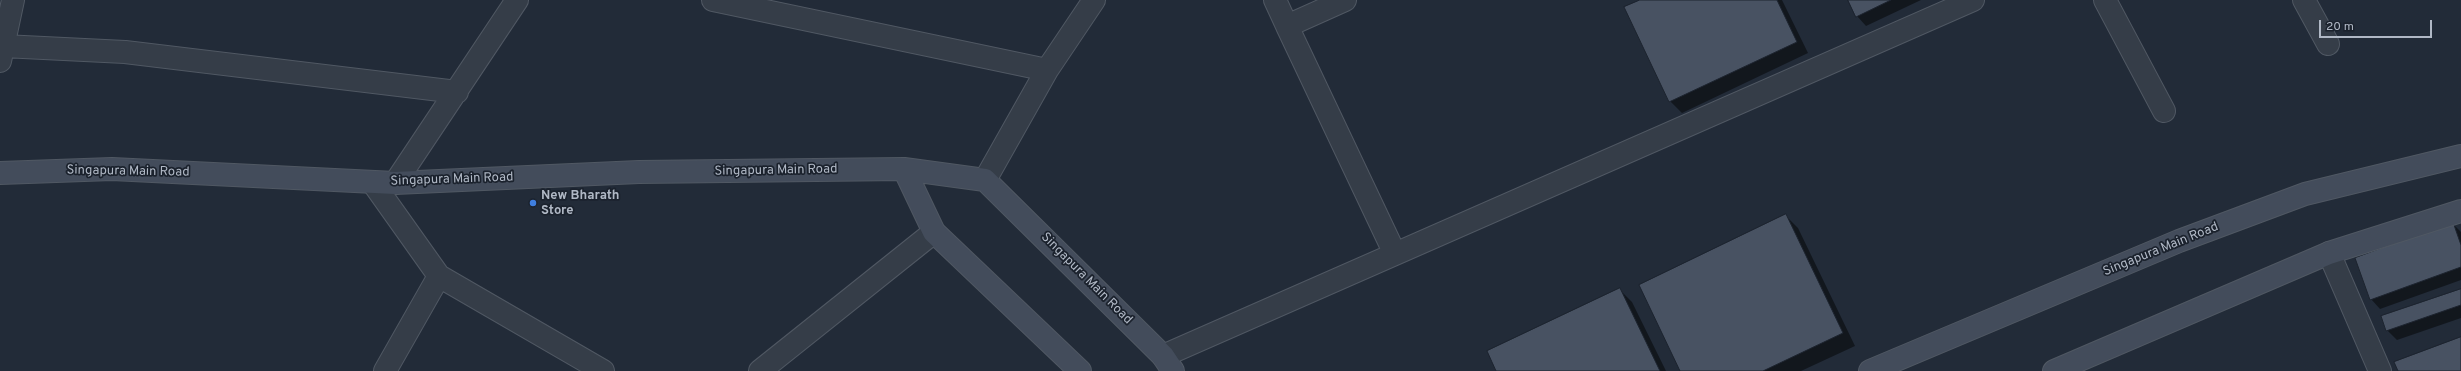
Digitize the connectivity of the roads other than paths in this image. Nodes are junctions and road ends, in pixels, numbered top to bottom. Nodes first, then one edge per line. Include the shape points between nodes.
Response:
1 (13, 0) edge
2 (515, 0) edge
3 (713, 0) edge
4 (1094, 0) edge
5 (1275, 0) edge
6 (1345, 0) edge
7 (1973, 0) edge
8 (2105, 0) edge
9 (2304, 0) edge
10 (1287, 26) junction
11 (2328, 44) dead end
12 (2, 54) edge
13 (1048, 70) junction
14 (456, 92) junction
15 (2164, 111) dead end
16 (2461, 156) edge
17 (904, 169) junction
18 (0, 173) edge
19 (984, 180) junction
20 (373, 182) junction
21 (395, 183) junction
22 (2461, 211) edge
23 (934, 232) junction
24 (2330, 253) junction
25 (1395, 254) junction
26 (439, 276) junction
27 (1168, 363) edge
28 (1076, 370) edge
29 (385, 371) edge
30 (603, 371) edge
31 (760, 371) edge
32 (1870, 371) edge
33 (2054, 371) edge
34 (2380, 371) edge

1 - 12 street
2 - 14 street
3 - 13 street
4 - 13 street
5 - 10 street
6 - 10 street
7 - 25 street
8 - 15 street
9 - 11 street
10 - 25 street
12 - 14 street via 125,52
13 - 19 street
14 - 21 street
16 - 32 street, Singapura Main Road via 2305,194 2179,241
17 - 19 street, Singapura Main Road
17 - 21 street, Singapura Main Road via 639,172
17 - 23 street
18 - 20 street, Singapura Main Road via 112,169
19 - 27 street, Singapura Main Road
20 - 21 street, Singapura Main Road
20 - 26 street
22 - 24 street
23 - 28 street
23 - 31 street
24 - 33 street
24 - 34 street
25 - 27 street
26 - 29 street
26 - 30 street

